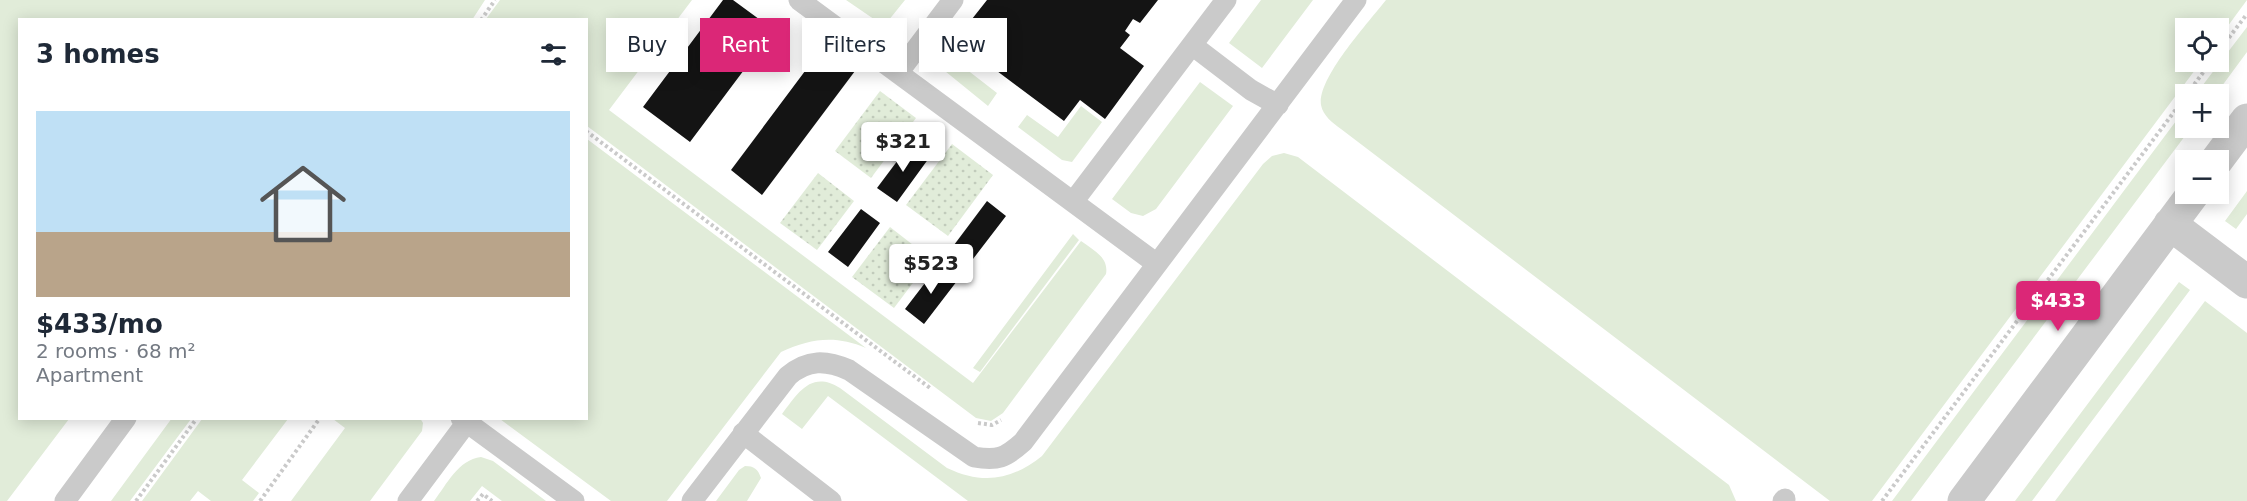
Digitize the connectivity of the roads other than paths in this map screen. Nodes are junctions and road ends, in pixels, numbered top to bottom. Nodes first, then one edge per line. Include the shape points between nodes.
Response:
1 (799, 0) edge
2 (952, 0) edge
3 (1226, 0) edge
4 (1356, 0) edge
5 (1192, 45) junction
6 (898, 73) junction
7 (1278, 105) junction
8 (2247, 120) edge
9 (2224, 150) edge
10 (1073, 202) junction
11 (2185, 204) edge
12 (2170, 224) junction
13 (1157, 264) junction
14 (2247, 282) edge
15 (125, 420) edge
16 (464, 421) edge
17 (743, 434) junction
18 (65, 501) edge
19 (408, 501) edge
20 (574, 501) edge
21 (692, 501) edge
22 (831, 501) edge
23 (1964, 501) edge

1 - 6 lane
2 - 6 lane
3 - 5 lane
4 - 7 lane
5 - 7 lane via 1251,90
5 - 10 lane
6 - 10 lane
7 - 13 lane
8 - 9 street
10 - 13 lane
11 - 12 street
12 - 14 street
12 - 23 street
13 - 17 lane via 1010,454 993,460 974,457 849,369 832,363 800,366
15 - 18 lane
16 - 19 lane
16 - 20 lane
17 - 21 lane
17 - 22 lane

